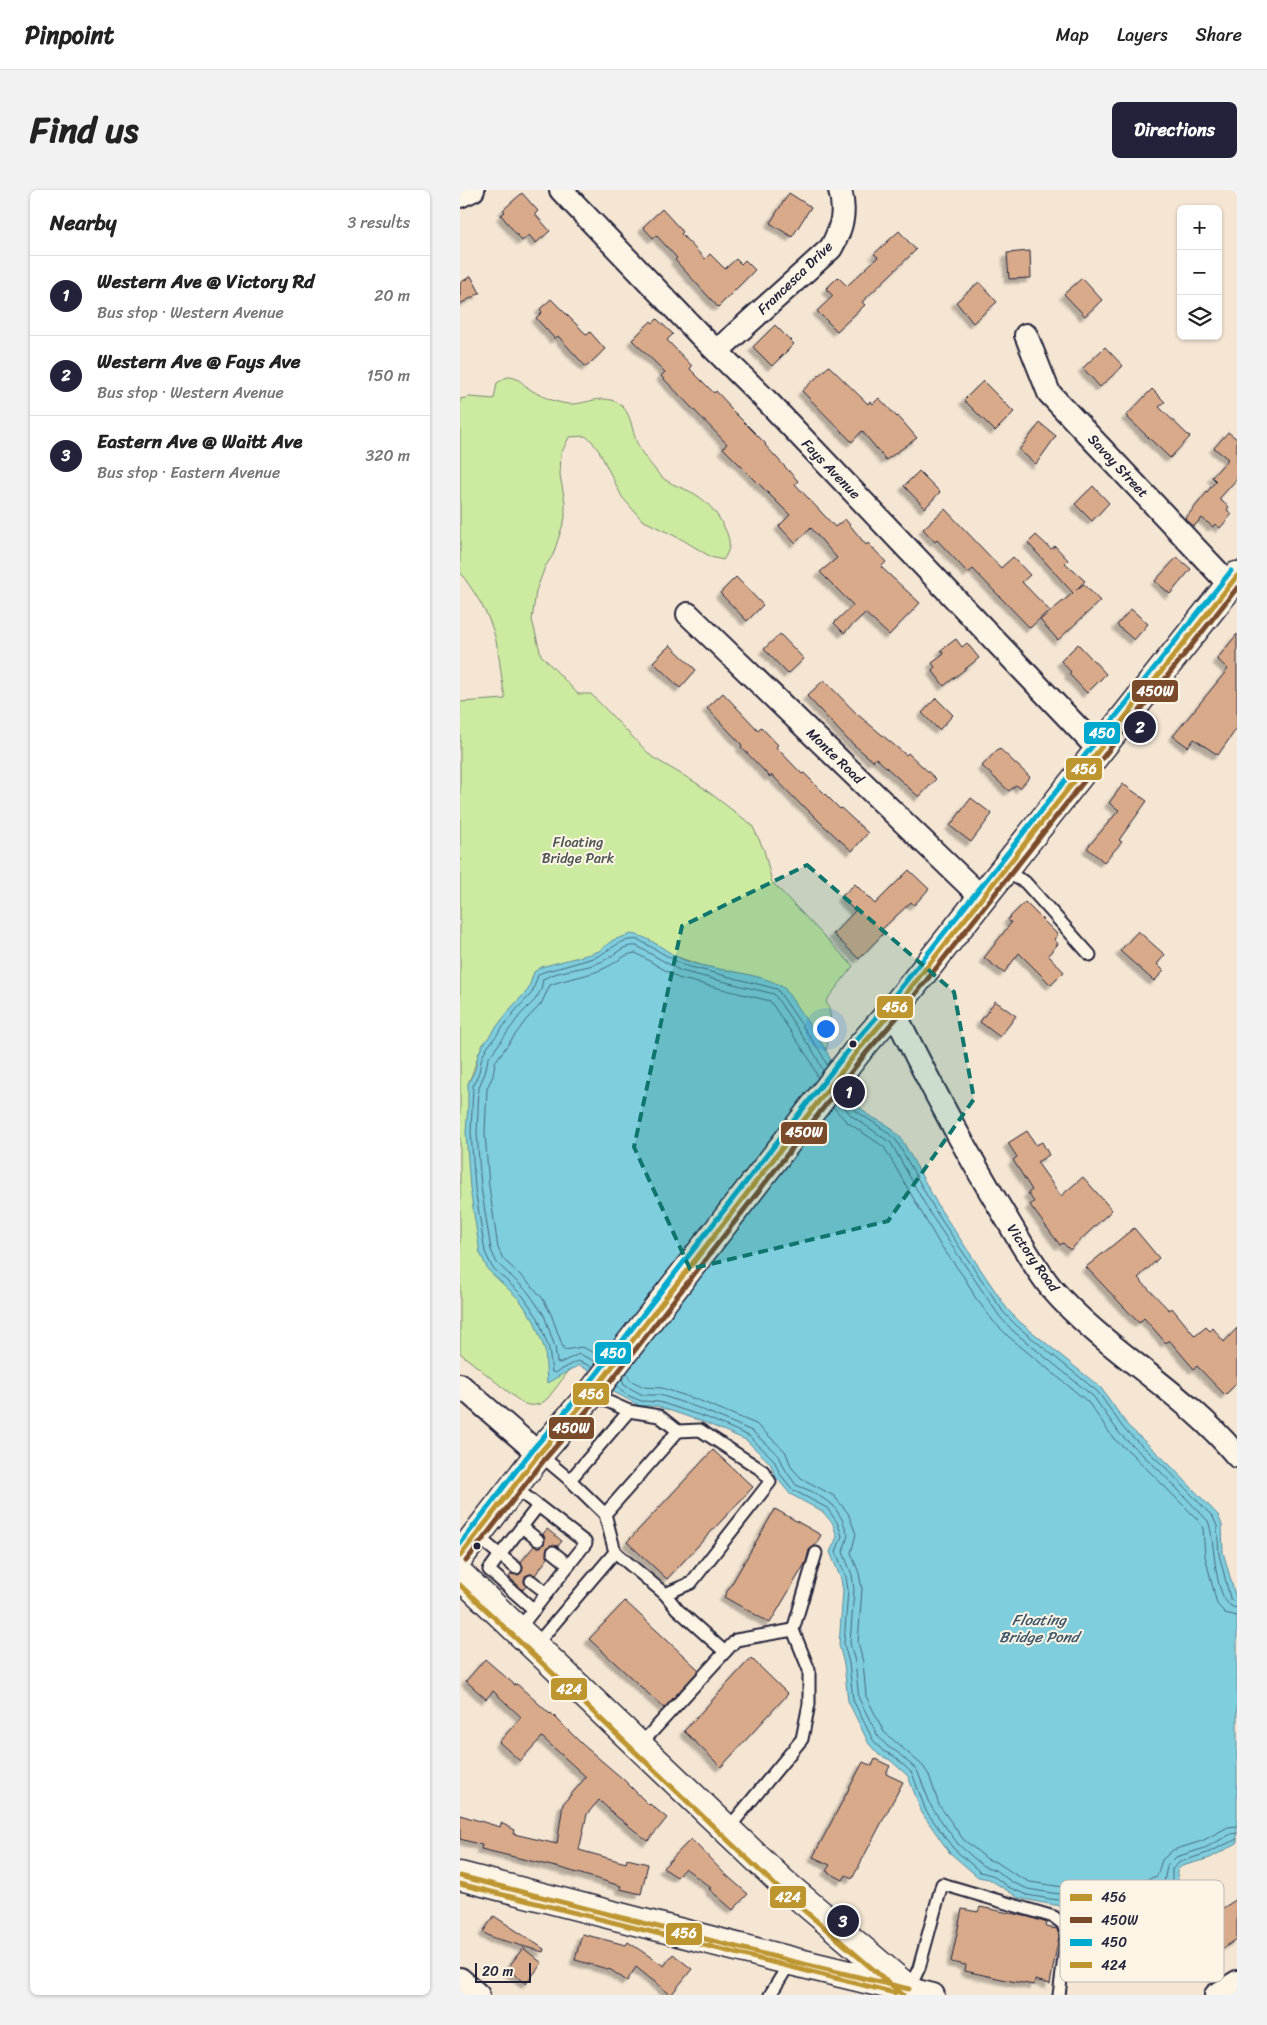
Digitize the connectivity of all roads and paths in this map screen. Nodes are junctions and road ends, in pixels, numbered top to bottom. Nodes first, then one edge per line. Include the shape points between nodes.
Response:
1 (473, 190) edge
2 (562, 190) edge
3 (840, 190) edge
4 (460, 196) edge
5 (1026, 335) dead end
6 (716, 352) junction
7 (1233, 581) edge
8 (688, 614) dead end
9 (1099, 750) junction
10 (1003, 871) junction
11 (982, 898) junction
12 (1090, 955) dead end
13 (893, 1010) junction
14 (460, 1385) edge
15 (594, 1390) junction
16 (629, 1411) junction
17 (678, 1431) junction
18 (540, 1454) junction
19 (1237, 1456) edge
20 (570, 1480) junction
21 (514, 1487) junction
22 (538, 1506) junction
23 (605, 1514) junction
24 (522, 1527) junction
25 (538, 1540) dead end
26 (468, 1546) edge
27 (553, 1552) dead end
28 (615, 1552) junction
29 (816, 1553) dead end
30 (500, 1555) junction
31 (569, 1566) junction
32 (516, 1568) dead end
33 (460, 1575) edge
34 (531, 1581) dead end
35 (547, 1593) junction
36 (665, 1594) junction
37 (529, 1629) junction
38 (793, 1630) junction
39 (725, 1652) junction
40 (639, 1746) junction
41 (727, 1830) junction
42 (460, 1876) edge
43 (1060, 1922) edge
44 (791, 1961) junction
45 (460, 1979) edge
46 (1061, 1982) edge
47 (1237, 1982) edge
48 (919, 1993) edge
49 (478, 1995) edge
50 (770, 1995) edge
51 (1059, 1995) edge
52 (1216, 1995) edge

1 - 4 street
2 - 6 street, Fays Avenue
3 - 6 street, Francesca Drive via 844,218 831,248
5 - 7 street, Savoy Street via 1049,393
6 - 9 street, Fays Avenue via 770,404
7 - 9 main road
8 - 11 street, Monte Road
9 - 10 main road
10 - 11 main road
10 - 12 lane via 1025,882
11 - 13 main road
13 - 15 main road
13 - 19 street, Victory Road via 988,1188 1052,1289 1097,1332 1196,1414
14 - 18 street
15 - 16 lane
15 - 18 main road
16 - 17 lane via 659,1416
16 - 20 lane
17 - 23 lane
17 - 36 lane via 700,1430 763,1471 770,1482 691,1583
18 - 20 lane
18 - 21 main road
20 - 23 lane
21 - 22 lane
21 - 26 main road
22 - 24 lane
22 - 31 lane via 586,1543
23 - 28 lane
24 - 25 lane
24 - 30 lane
26 - 30 lane
27 - 31 lane
28 - 36 lane
28 - 37 lane
29 - 38 lane
30 - 32 lane
30 - 37 lane via 489,1570
31 - 35 lane
33 - 37 main road
34 - 35 lane
35 - 37 lane
36 - 39 lane
37 - 40 main road
38 - 39 lane via 736,1640
38 - 41 lane via 809,1670 809,1704 802,1739
39 - 40 lane
40 - 41 main road
41 - 48 main road via 782,1882
42 - 44 main road
43 - 48 lane via 1054,1917 942,1884 919,1968
44 - 48 main road
44 - 50 lane
45 - 49 street
46 - 51 lane
47 - 52 street

